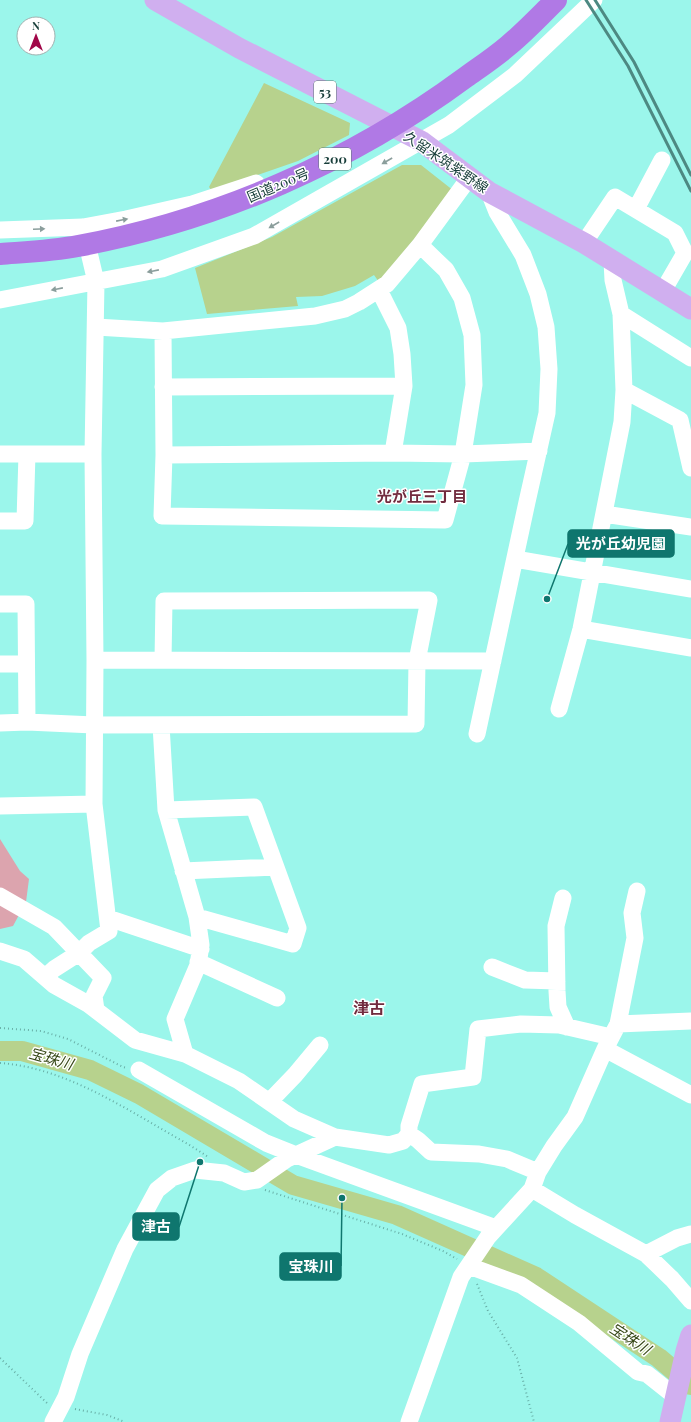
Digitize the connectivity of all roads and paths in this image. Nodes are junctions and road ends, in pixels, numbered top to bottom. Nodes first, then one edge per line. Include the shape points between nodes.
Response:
1 (155, 0) edge
2 (544, 0) edge
3 (556, 0) edge
4 (594, 0) edge
5 (574, 19) junction
6 (384, 122) junction
7 (421, 141) junction
8 (662, 160) dead end
9 (469, 178) junction
10 (489, 192) junction
11 (636, 208) junction
12 (0, 230) edge
13 (80, 237) junction
14 (584, 243) junction
15 (420, 245) junction
16 (51, 250) junction
17 (0, 254) edge
18 (612, 261) junction
19 (0, 268) edge
20 (96, 282) junction
21 (379, 290) junction
22 (663, 291) junction
23 (0, 300) edge
24 (691, 309) edge
25 (621, 314) junction
26 (96, 326) junction
27 (163, 331) junction
28 (691, 358) edge
29 (404, 386) junction
30 (163, 387) junction
31 (624, 390) junction
32 (539, 451) junction
33 (393, 453) junction
34 (0, 454) edge
35 (27, 454) junction
36 (93, 454) junction
37 (462, 454) junction
38 (164, 455) junction
39 (691, 468) edge
40 (604, 514) junction
41 (0, 521) edge
42 (691, 527) edge
43 (515, 559) junction
44 (593, 573) junction
45 (691, 589) edge
46 (0, 604) edge
47 (581, 629) junction
48 (691, 648) edge
49 (95, 660) junction
50 (163, 660) junction
51 (417, 662) junction
52 (493, 662) junction
53 (0, 664) edge
54 (26, 664) junction
55 (559, 709) dead end
56 (27, 722) junction
57 (0, 723) edge
58 (94, 725) junction
59 (161, 725) junction
60 (477, 734) dead end
61 (94, 804) junction
62 (0, 806) edge
63 (166, 810) junction
64 (275, 867) junction
65 (183, 871) junction
66 (637, 891) dead end
67 (0, 896) edge
68 (563, 898) dead end
69 (196, 917) junction
70 (108, 918) junction
71 (0, 951) edge
72 (79, 953) junction
73 (199, 955) junction
74 (492, 967) dead end
75 (45, 977) junction
76 (557, 981) junction
77 (276, 998) dead end
78 (96, 1010) junction
79 (691, 1022) edge
80 (567, 1027) junction
81 (0, 1028) edge
82 (611, 1037) junction
83 (320, 1045) dead end
84 (185, 1054) junction
85 (0, 1063) edge
86 (139, 1070) joint
87 (691, 1095) edge
88 (269, 1102) junction
89 (409, 1134) junction
90 (335, 1137) junction
91 (292, 1157) junction
92 (538, 1172) junction
93 (224, 1173) junction
94 (250, 1181) junction
95 (532, 1189) junction
96 (492, 1233) junction
97 (691, 1234) edge
98 (646, 1254) junction
99 (471, 1263) junction
100 (691, 1300) edge
101 (688, 1343) edge
102 (0, 1358) edge
103 (676, 1394) junction
104 (56, 1416) edge
105 (125, 1422) edge
106 (409, 1422) edge
107 (534, 1422) edge
108 (670, 1422) edge

1 - 6 main road, 久留米筑紫野線 / 53 via 239,48
2 - 5 street
3 - 13 highway, 国道200号 / 200 via 509,45 438,98 378,135 313,170 191,219
4 - 5 street
5 - 7 street via 515,75 449,125
6 - 7 main road, 久留米筑紫野線 / 53
13 -> 6 street via 126,219 192,204 250,185 311,161
7 - 9 main road, 久留米筑紫野線 / 53
7 -> 20 street via 254,236 162,269
8 - 11 street
9 - 10 main road, 久留米筑紫野線 / 53
9 - 15 street
10 - 14 main road, 久留米筑紫野線 / 53
10 - 32 street via 497,212 523,255 538,294 546,327 549,369 547,413
11 - 14 street via 616,197
11 - 22 street via 675,233 685,253
12 -> 13 street
13 - 16 highway, 国道200号 / 200
13 - 20 street
14 - 18 main road, 久留米筑紫野線 / 53
15 - 21 street
15 - 37 street via 446,270 462,298 472,335 474,385
16 - 17 highway, 国道200号 / 200
16 - 19 highway via 18,264
18 - 22 main road, 久留米筑紫野線 / 53
18 - 25 street via 613,280
20 -> 23 street
20 - 26 street
21 - 27 street via 345,309 315,316
21 - 29 street via 398,328
22 - 24 main road, 久留米筑紫野線 / 53
25 - 28 street
25 - 31 street
26 - 27 street
26 - 36 street
27 - 30 street
29 - 30 street
29 - 33 street
30 - 38 street
31 - 39 street via 680,420
31 - 40 street via 622,422
32 - 37 street
32 - 43 street
33 - 37 street
33 - 38 street
34 - 35 street
35 - 36 street
35 - 41 street via 25,521
36 - 49 street
37 - 38 street via 445,520 162,516
40 - 42 street
40 - 44 street
43 - 44 street
43 - 52 street
44 - 45 street
44 - 47 street
46 - 54 street via 26,604
47 - 48 street
47 - 55 street
49 - 50 street
49 - 58 street
50 - 51 street
50 - 51 street via 164,601 429,600
51 - 52 street
51 - 59 street via 416,724
52 - 60 street
53 - 54 street
54 - 56 street
56 - 57 street
56 - 58 street
58 - 59 street
58 - 61 street
59 - 63 street
61 - 62 street
61 - 70 street
63 - 64 street via 254,807
63 - 65 street
64 - 65 street
64 - 69 street via 298,928 293,944
65 - 69 street
66 - 82 street via 632,913 635,938
67 - 72 street via 54,928
68 - 76 street via 556,926
69 - 73 street
70 - 72 street via 110,931 89,943
70 - 73 street
71 - 75 street via 24,959
72 - 75 street
72 - 78 street via 103,978 94,996
73 - 77 street
73 - 84 street via 175,1019
74 - 76 street via 525,980
75 - 78 street
76 - 80 street via 558,1007
78 - 84 street via 135,1040
79 - 82 street
80 - 82 street
80 - 89 street via 521,1024 478,1028 473,1077 422,1084 408,1126
81 - 86 path via 41,1031 68,1039 123,1067
82 - 87 street
82 - 92 street via 576,1117
83 - 88 street
84 - 88 street via 239,1081
85 - 93 path via 17,1064 52,1073 115,1102 207,1156 216,1162
86 - 91 street
88 - 90 street via 294,1119
89 - 90 street via 404,1141 389,1145
89 - 92 street via 431,1152 479,1154 507,1159
90 - 91 street
91 - 94 street
91 - 96 street
92 - 95 street
93 - 94 street
93 - 104 street via 195,1170 172,1178 157,1190 125,1248 80,1354 66,1397
94 - 99 path via 279,1196 402,1234
95 - 96 street
95 - 98 street
96 - 99 street
97 - 98 street via 677,1238
98 - 100 street
99 - 103 street via 521,1285 579,1323 638,1372 647,1374
99 - 106 street via 461,1278
99 - 107 path via 488,1311 517,1358
101 - 103 main road
102 - 104 path via 52,1407
103 - 108 main road
104 - 105 path via 74,1409 107,1415

